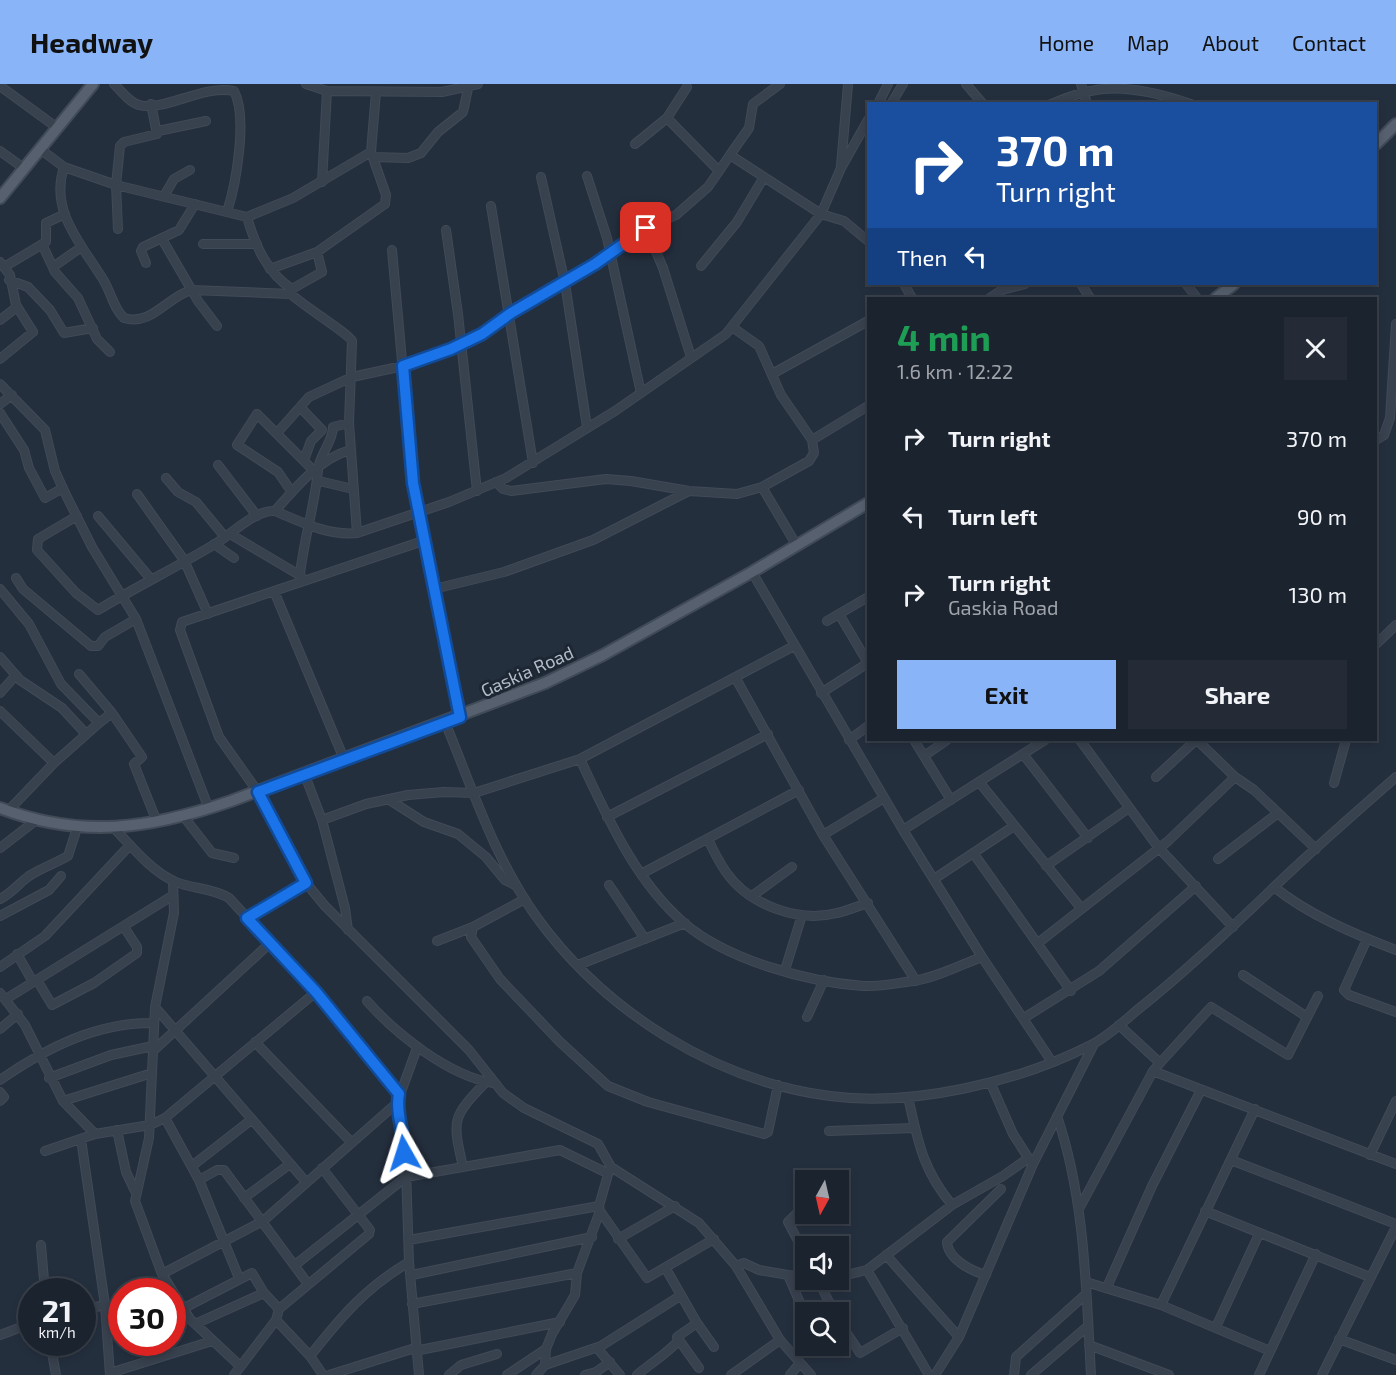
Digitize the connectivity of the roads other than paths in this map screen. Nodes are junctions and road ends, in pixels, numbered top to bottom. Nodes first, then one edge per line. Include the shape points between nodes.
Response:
1 (84, 84) edge
2 (93, 84) edge
3 (114, 84) edge
4 (306, 84) edge
5 (478, 84) edge
6 (780, 84) edge
7 (848, 84) edge
8 (888, 84) edge
9 (903, 84) edge
10 (966, 84) edge
11 (1081, 84) edge
12 (0, 86) edge
13 (469, 86) edge
14 (687, 87) dead end
15 (327, 91) junction
16 (376, 92) junction
17 (1084, 93) junction
18 (879, 102) edge
19 (892, 102) edge
20 (981, 102) edge
21 (1057, 102) edge
22 (1086, 102) edge
23 (1181, 102) edge
24 (151, 104) junction
25 (667, 118) junction
26 (206, 121) dead end
27 (867, 122) edge
28 (52, 124) junction
29 (1396, 124) edge
30 (158, 131) junction
31 (1377, 143) edge
32 (635, 144) dead end
33 (40, 149) junction
34 (0, 151) edge
35 (372, 155) junction
36 (730, 155) junction
37 (18, 164) junction
38 (64, 167) junction
39 (841, 168) junction
40 (190, 170) dead end
41 (719, 171) junction
42 (587, 176) dead end
43 (541, 177) dead end
44 (764, 177) junction
45 (322, 182) junction
46 (116, 185) junction
47 (0, 187) edge
48 (164, 196) junction
49 (0, 198) edge
50 (195, 204) junction
51 (491, 206) dead end
52 (227, 212) junction
53 (65, 213) junction
54 (821, 214) junction
55 (247, 216) junction
56 (646, 228) junction
57 (118, 229) dead end
58 (446, 230) dead end
59 (162, 239) junction
60 (867, 240) edge
61 (42, 244) junction
62 (203, 244) dead end
63 (256, 244) junction
64 (80, 248) junction
65 (392, 250) dead end
66 (317, 252) junction
67 (609, 255) junction
68 (147, 263) dead end
69 (2, 264) edge
70 (701, 266) dead end
71 (54, 267) junction
72 (270, 269) junction
73 (9, 280) junction
74 (565, 283) junction
75 (1021, 285) edge
76 (1187, 285) edge
77 (1233, 285) edge
78 (191, 290) junction
79 (291, 292) junction
80 (992, 297) edge
81 (1196, 297) edge
82 (1217, 297) edge
83 (17, 307) junction
84 (511, 313) junction
85 (0, 320) edge
86 (867, 322) edge
87 (1396, 324) edge
88 (217, 326) dead end
89 (732, 327) junction
90 (93, 328) junction
91 (461, 344) junction
92 (110, 352) dead end
93 (692, 357) junction
94 (0, 359) edge
95 (403, 366) junction
96 (772, 374) junction
97 (352, 377) junction
98 (0, 384) edge
99 (641, 393) junction
100 (12, 395) junction
101 (0, 404) edge
102 (300, 407) junction
103 (867, 407) edge
104 (0, 413) edge
105 (349, 423) junction
106 (587, 427) junction
107 (277, 433) junction
108 (1377, 439) edge
109 (812, 440) junction
110 (350, 450) junction
111 (304, 460) junction
112 (533, 463) junction
113 (218, 465) dead end
114 (315, 469) junction
115 (166, 478) dead end
116 (319, 481) junction
117 (496, 482) junction
118 (762, 487) junction
119 (63, 488) junction
120 (353, 489) junction
121 (291, 491) junction
122 (477, 491) junction
123 (689, 491) junction
124 (137, 494) dead end
125 (867, 504) edge
126 (275, 511) junction
127 (418, 512) junction
128 (77, 516) junction
129 (98, 516) dead end
130 (257, 516) junction
131 (307, 524) junction
132 (357, 533) junction
133 (228, 535) junction
134 (423, 541) junction
135 (214, 544) junction
136 (797, 546) junction
137 (234, 558) dead end
138 (184, 560) junction
139 (752, 572) junction
140 (302, 577) junction
141 (16, 578) dead end
142 (150, 578) junction
143 (0, 589) edge
144 (434, 589) junction
145 (274, 591) junction
146 (123, 595) junction
147 (867, 598) edge
148 (208, 614) junction
149 (839, 614) junction
150 (136, 619) junction
151 (827, 621) dead end
152 (1396, 625) edge
153 (1377, 643) edge
154 (794, 646) junction
155 (0, 657) edge
156 (867, 661) edge
157 (867, 664) edge
158 (79, 674) dead end
159 (16, 675) junction
160 (735, 677) junction
161 (0, 693) edge
162 (821, 693) junction
163 (0, 711) edge
164 (112, 713) junction
165 (460, 717) junction
166 (445, 722) junction
167 (99, 723) junction
168 (867, 727) edge
169 (86, 734) junction
170 (768, 734) junction
171 (849, 740) junction
172 (915, 741) edge
173 (946, 741) edge
174 (1043, 741) edge
175 (1081, 741) edge
176 (1196, 741) edge
177 (1198, 741) edge
178 (1346, 741) edge
179 (1023, 754) junction
180 (924, 756) junction
181 (344, 759) junction
182 (580, 759) junction
183 (54, 763) junction
184 (304, 773) junction
185 (1156, 777) dead end
186 (1235, 777) junction
187 (1396, 777) edge
188 (980, 783) junction
189 (1334, 783) dead end
190 (799, 790) junction
191 (258, 792) junction
192 (474, 793) junction
193 (884, 798) junction
194 (388, 799) junction
195 (951, 800) junction
196 (1129, 808) junction
197 (209, 809) junction
198 (4, 810) edge
199 (1278, 813) junction
200 (184, 817) junction
201 (607, 817) junction
202 (322, 820) junction
203 (35, 821) junction
204 (157, 822) junction
205 (1014, 826) junction
206 (113, 827) junction
207 (77, 828) junction
208 (903, 830) junction
209 (823, 835) junction
210 (1088, 838) junction
211 (708, 839) junction
212 (130, 845) junction
213 (1158, 846) junction
214 (0, 848) edge
215 (1316, 849) junction
216 (974, 854) junction
217 (234, 858) dead end
218 (1218, 859) dead end
219 (1046, 866) junction
220 (792, 867) dead end
221 (641, 874) junction
222 (61, 876) dead end
223 (934, 879) junction
224 (173, 881) junction
225 (306, 883) junction
226 (515, 885) junction
227 (609, 885) dead end
228 (1196, 886) junction
229 (1274, 887) junction
230 (752, 896) junction
231 (172, 897) junction
232 (0, 899) edge
233 (525, 899) junction
234 (868, 903) junction
235 (1082, 908) junction
236 (802, 915) junction
237 (0, 916) edge
238 (247, 918) junction
239 (685, 923) junction
240 (124, 927) junction
241 (472, 927) junction
242 (1233, 927) junction
243 (348, 930) junction
244 (645, 939) junction
245 (1367, 939) junction
246 (437, 941) dead end
247 (1038, 943) junction
248 (269, 944) junction
249 (1396, 950) edge
250 (17, 954) junction
251 (982, 957) junction
252 (578, 965) junction
253 (0, 967) edge
254 (785, 970) junction
255 (1243, 975) dead end
256 (824, 980) junction
257 (35, 981) junction
258 (916, 981) junction
259 (1071, 991) junction
260 (316, 992) junction
261 (3, 996) edge
262 (1318, 996) dead end
263 (367, 1001) dead end
264 (155, 1007) junction
265 (1396, 1012) edge
266 (18, 1014) junction
267 (807, 1017) dead end
268 (1307, 1017) junction
269 (1024, 1018) junction
270 (154, 1023) junction
271 (1119, 1025) junction
272 (0, 1029) edge
273 (176, 1030) junction
274 (255, 1042) junction
275 (1094, 1044) junction
276 (153, 1048) junction
277 (417, 1048) junction
278 (39, 1055) junction
279 (1052, 1062) junction
280 (1160, 1063) junction
281 (1153, 1071) junction
282 (152, 1073) junction
283 (213, 1077) junction
284 (50, 1078) junction
285 (0, 1080) edge
286 (490, 1083) junction
287 (991, 1084) junction
288 (778, 1085) junction
289 (1201, 1090) junction
290 (0, 1092) edge
291 (399, 1094) junction
292 (908, 1097) junction
293 (0, 1101) edge
294 (63, 1101) junction
295 (1396, 1101) edge
296 (397, 1103) junction
297 (1255, 1109) junction
298 (1057, 1116) junction
299 (165, 1118) junction
300 (251, 1120) junction
301 (150, 1125) junction
302 (915, 1128) junction
303 (117, 1130) junction
304 (829, 1131) dead end
305 (95, 1134) junction
306 (81, 1139) junction
307 (352, 1143) junction
308 (45, 1151) dead end
309 (1370, 1155) junction
310 (1231, 1160) junction
311 (1030, 1161) junction
312 (290, 1164) junction
313 (1396, 1164) edge
314 (192, 1166) junction
315 (463, 1167) junction
316 (322, 1168) junction
317 (609, 1170) junction
318 (406, 1177) junction
319 (199, 1180) junction
320 (306, 1182) junction
321 (1001, 1189) dead end
322 (135, 1191) junction
323 (244, 1198) junction
324 (952, 1205) junction
325 (675, 1206) junction
326 (1080, 1207) junction
327 (599, 1209) junction
328 (1205, 1211) junction
329 (795, 1215) edge
330 (357, 1216) junction
331 (263, 1221) junction
332 (1396, 1225) edge
333 (1259, 1234) junction
334 (795, 1236) edge
335 (592, 1238) junction
336 (618, 1239) junction
337 (714, 1239) junction
338 (225, 1240) junction
339 (409, 1240) junction
340 (40, 1245) dead end
341 (1316, 1254) junction
342 (886, 1255) junction
343 (409, 1262) junction
344 (295, 1265) junction
345 (736, 1266) junction
346 (666, 1269) junction
347 (867, 1270) junction
348 (577, 1273) junction
349 (162, 1274) junction
350 (849, 1274) edge
351 (412, 1275) junction
352 (788, 1275) junction
353 (986, 1275) junction
354 (795, 1276) edge
355 (1370, 1277) junction
356 (44, 1278) edge
357 (165, 1278) edge
358 (239, 1278) junction
359 (1086, 1282) junction
360 (308, 1284) junction
361 (1107, 1287) junction
362 (264, 1293) junction
363 (1086, 1294) junction
364 (680, 1296) junction
365 (800, 1302) edge
366 (412, 1304) junction
367 (105, 1305) junction
368 (1161, 1305) junction
369 (96, 1307) edge
370 (186, 1307) edge
371 (279, 1309) junction
372 (186, 1311) edge
373 (276, 1320) junction
374 (560, 1322) junction
375 (698, 1323) junction
376 (195, 1324) junction
377 (1088, 1326) junction
378 (1216, 1327) junction
379 (18, 1328) edge
380 (903, 1328) junction
381 (0, 1335) edge
382 (849, 1336) edge
383 (959, 1337) junction
384 (1340, 1339) junction
385 (679, 1340) junction
386 (780, 1340) junction
387 (212, 1341) junction
388 (1089, 1346) junction
389 (714, 1347) dead end
390 (597, 1348) junction
391 (546, 1349) junction
392 (415, 1350) junction
393 (1270, 1351) junction
394 (496, 1354) dead end
395 (53, 1356) edge
396 (310, 1356) junction
397 (1396, 1359) edge
398 (609, 1362) junction
399 (800, 1363) junction
400 (545, 1365) junction
401 (240, 1366) junction
402 (699, 1368) dead end
403 (110, 1374) edge
404 (56, 1375) edge
405 (234, 1375) edge
406 (323, 1375) edge
407 (328, 1375) edge
408 (419, 1375) edge
409 (448, 1375) edge
410 (507, 1375) edge
411 (536, 1375) edge
412 (585, 1375) edge
413 (620, 1375) edge
414 (637, 1375) edge
415 (731, 1375) edge
416 (790, 1375) edge
417 (811, 1375) edge
418 (929, 1375) edge
419 (935, 1375) edge
420 (1014, 1375) edge
421 (1031, 1375) edge
422 (1091, 1375) edge
423 (1169, 1375) edge
424 (1259, 1375) edge
425 (1322, 1375) edge

1 - 28 main road
2 - 33 main road
3 - 24 street via 135,104
4 - 15 street
5 - 13 street
6 - 36 street via 753,104 749,128
7 - 39 street
8 - 18 street
9 - 19 street
10 - 20 street
11 - 17 street
12 - 28 street
13 - 16 street via 449,92
13 - 35 street via 463,112 438,132 421,153 408,158
14 - 25 street
15 - 16 street
15 - 45 street
16 - 35 street
17 - 21 street
17 - 22 street
17 - 23 street via 1124,91
24 - 30 street
24 - 52 street via 200,86 224,85 234,91 240,135
25 - 32 street
25 - 41 street
26 - 30 street
27 - 39 street
28 - 37 main road
29 - 31 main road
30 - 46 street via 154,136 122,143
33 - 38 street
33 - 49 main road
34 - 37 street
35 - 45 street
35 - 66 street via 386,195 385,204
36 - 41 street
36 - 44 street
37 - 47 main road
38 - 46 street
38 - 53 street via 60,179
39 - 54 street
40 - 48 street via 174,179
41 - 56 street via 691,204
42 - 67 street
43 - 74 street
44 - 54 street
44 - 70 street via 737,222
45 - 55 street via 279,206
46 - 48 street
46 - 57 street
48 - 50 street
50 - 52 street
50 - 59 street via 185,224
51 - 84 street
52 - 55 street
53 - 61 street via 46,223 48,238
53 - 64 street
54 - 60 street via 844,221
54 - 89 street
55 - 63 street
56 - 67 street
56 - 93 street
58 - 91 street
59 - 68 street via 141,251
59 - 78 street
61 - 69 street
61 - 71 street
62 - 63 street
63 - 72 street
64 - 71 street
64 - 78 street via 104,280 124,318 148,318 170,300
65 - 95 street
66 - 72 street
66 - 79 street via 322,272
67 - 74 street
67 - 99 street
69 - 73 street
71 - 90 street via 84,306
72 - 79 street
73 - 83 street
73 - 90 street via 28,287 50,309 64,333
74 - 84 street
74 - 106 street
75 - 80 street
76 - 81 street
77 - 82 main road
78 - 79 street
78 - 88 street
79 - 97 street via 323,321 350,336
83 - 85 street
83 - 94 street via 33,332
84 - 91 street
84 - 112 street
86 - 96 street
87 - 108 street via 1390,418 1384,435
89 - 93 street
89 - 96 street via 759,346
90 - 92 street via 97,339
91 - 95 street
91 - 122 street
93 - 99 street
95 - 97 street
95 - 127 street
96 - 109 street via 781,395
97 - 102 street via 309,397
97 - 105 street
98 - 100 street
99 - 106 street
100 - 101 street
100 - 119 street via 45,430
102 - 107 street
102 - 111 street via 322,430 311,441
103 - 109 street
104 - 119 street via 24,450 45,498
105 - 110 street
105 - 114 street via 333,427
106 - 112 street
107 - 111 street
107 - 121 street via 256,414 237,445 278,471
109 - 118 street via 814,453 809,461
110 - 114 street
110 - 120 street
111 - 114 street
112 - 117 street
113 - 130 street
114 - 116 street
114 - 121 street
115 - 133 street
116 - 120 street
116 - 131 street
117 - 122 street
117 - 123 street via 511,491 581,480 619,480
118 - 123 street via 726,495
118 - 136 street
119 - 128 street
120 - 132 street
121 - 126 street
122 - 127 street
123 - 144 street via 593,540 504,572
124 - 138 street
125 - 136 main road, Gaskia Road
126 - 130 street
126 - 131 street
127 - 132 street
127 - 134 street
128 - 146 street
128 - 146 street via 38,539 39,554 95,609
129 - 142 street
130 - 133 street
131 - 132 street via 335,533
131 - 140 street
133 - 135 street
133 - 140 street
134 - 140 street
134 - 144 street
135 - 137 street
135 - 138 street
136 - 139 main road, Gaskia Road
138 - 142 street
138 - 148 street
139 - 154 street
139 - 165 main road, Gaskia Road via 567,673
140 - 145 street
141 - 150 street via 23,589 91,646 98,646
142 - 146 street
143 - 167 street via 29,624 61,684
144 - 165 street
145 - 148 street
145 - 181 street
146 - 150 street
147 - 149 street
148 - 191 street via 182,622 180,630 219,737
149 - 151 street
149 - 156 street
150 - 197 street
152 - 153 street
154 - 160 street
154 - 162 street
155 - 159 street
157 - 162 street
158 - 164 street
159 - 161 street
159 - 169 street via 62,708
160 - 170 street
160 - 182 street
162 - 171 street
163 - 183 street
164 - 167 street
164 - 204 street via 142,757 134,764
165 - 166 main road, Gaskia Road
166 - 181 main road, Gaskia Road
166 - 192 street
167 - 169 street
168 - 171 street
169 - 183 street
170 - 190 street
170 - 201 street
171 - 193 street
172 - 180 street
173 - 180 street
174 - 179 street
175 - 196 street
176 - 185 street
177 - 186 street
178 - 189 street
179 - 188 street
179 - 210 street
180 - 195 street
181 - 184 main road, Gaskia Road
182 - 192 street
182 - 201 street
183 - 198 street
184 - 191 main road, Gaskia Road
184 - 202 street
186 - 199 street
186 - 213 street via 1167,842
187 - 215 street
188 - 195 street
188 - 205 street
190 - 209 street
190 - 211 street
191 - 197 main road, Gaskia Road
191 - 225 street
192 - 194 street via 444,792
192 - 226 street
193 - 208 street
193 - 209 street
194 - 202 street
194 - 226 street via 424,822 458,834
195 - 208 street
196 - 210 street
196 - 213 street
197 - 200 main road, Gaskia Road
198 - 203 main road, Gaskia Road
199 - 215 street
199 - 218 street
200 - 204 main road, Gaskia Road
200 - 217 street via 212,853
201 - 221 street
202 - 243 street
203 - 207 main road, Gaskia Road
203 - 214 street
204 - 206 main road, Gaskia Road
205 - 216 street
205 - 219 street
206 - 207 main road, Gaskia Road
206 - 212 street
207 - 232 street via 68,856 31,875
208 - 223 street
209 - 234 street
210 - 219 street
211 - 221 street
211 - 230 street via 726,873
212 - 224 street
212 - 250 street via 45,936
213 - 228 street
213 - 235 street
215 - 229 street
216 - 223 street
216 - 247 street
219 - 235 street
220 - 230 street
221 - 239 street
222 - 237 street via 49,890
223 - 251 street
224 - 231 street
224 - 238 street via 221,893
225 - 238 street
225 - 243 street
226 - 233 street
227 - 244 street
228 - 242 street
228 - 259 street via 1099,972
229 - 242 street
229 - 245 street via 1289,899
230 - 236 street via 773,908
231 - 240 street
231 - 264 street via 174,913
233 - 241 street
233 - 252 street
234 - 236 street via 835,914
234 - 258 street
235 - 247 street
236 - 254 street
238 - 248 street
239 - 244 street
239 - 254 street via 726,948 765,966
240 - 257 street
240 - 257 street via 137,953 94,983 52,1005
241 - 246 street
241 - 288 street via 471,937 500,979 559,1041 621,1092 764,1134 768,1132
242 - 271 street via 1185,973
243 - 286 street via 469,1050 485,1069
244 - 252 street
245 - 249 street
245 - 265 street via 1344,990
247 - 259 street
248 - 260 street
248 - 273 street
250 - 253 street
250 - 257 street
251 - 258 street
251 - 269 street
252 - 288 street via 630,1014 661,1033 706,1058
254 - 256 street
255 - 268 street
256 - 258 street via 865,986
256 - 267 street
257 - 261 street
259 - 269 street
260 - 274 street
260 - 291 street
261 - 266 street
262 - 268 street
263 - 277 street
264 - 270 street
264 - 273 street
266 - 272 street
266 - 278 street
268 - 280 street via 1288,1055 1211,1007
269 - 279 street
270 - 276 street
270 - 278 street via 125,1023 97,1029
271 - 275 street
271 - 280 street
273 - 276 street
273 - 283 street
274 - 283 street
274 - 307 street
275 - 279 street
275 - 298 street
276 - 282 street
276 - 284 street via 111,1055
277 - 286 street
277 - 291 street
278 - 284 street
278 - 285 street
279 - 287 street
280 - 281 street
281 - 289 street
281 - 326 street
282 - 294 street
282 - 301 street
283 - 299 street
283 - 300 street
284 - 294 street
286 - 315 street via 457,1114
286 - 317 street via 524,1108 598,1144
287 - 292 street
287 - 311 street
288 - 292 street via 832,1096
289 - 297 street
289 - 361 street via 1153,1183
290 - 293 street via 4,1097
291 - 296 street
292 - 302 street
294 - 305 street
295 - 309 street
296 - 307 street
296 - 318 street via 405,1137
297 - 309 street
297 - 310 street
298 - 311 street
298 - 326 street via 1070,1153
299 - 301 street
299 - 314 street
300 - 312 street
300 - 314 street
301 - 303 street
301 - 322 street
302 - 304 street
302 - 324 street via 934,1184
303 - 305 street
303 - 322 street via 126,1172
305 - 306 street
306 - 308 street
306 - 367 street
307 - 316 street
309 - 313 street
310 - 328 street
310 - 332 street
311 - 324 street
311 - 353 street
312 - 320 street
312 - 323 street
314 - 319 street
315 - 317 street via 560,1150
315 - 318 street
316 - 320 street
316 - 330 street
317 - 325 street
317 - 327 street
318 - 330 street
318 - 339 street
319 - 323 street via 225,1170
319 - 338 street
320 - 331 street
321 - 353 street via 947,1242 948,1250 963,1265
322 - 349 street via 140,1221
323 - 331 street
324 - 342 street
325 - 336 street
325 - 337 street via 699,1222
326 - 359 street
327 - 335 street
327 - 336 street
327 - 339 street
328 - 333 street
328 - 368 street
329 - 334 street via 788,1222
330 - 344 street
330 - 360 street via 370,1230 367,1237
331 - 338 street
331 - 344 street
332 - 355 street
333 - 341 street
333 - 378 street
335 - 348 street
335 - 351 street
336 - 346 street via 646,1278
337 - 345 street
337 - 346 street
338 - 349 street
338 - 358 street
339 - 343 street
340 - 356 street
341 - 355 street
341 - 393 street
342 - 347 street
342 - 383 street
343 - 351 street
343 - 396 street via 370,1286
344 - 360 street
345 - 352 street via 744,1263
345 - 386 street
346 - 364 street
347 - 350 street
347 - 380 street
348 - 366 street
348 - 374 street via 575,1295
349 - 357 street
351 - 366 street
352 - 354 street
352 - 365 street
353 - 383 street
355 - 384 street
358 - 362 street via 252,1273
358 - 370 street
359 - 361 street
359 - 363 street
360 - 371 street
361 - 368 street
362 - 371 street
362 - 376 street
363 - 377 street
363 - 420 street via 1016,1357
364 - 375 street
364 - 390 street
366 - 392 street
367 - 369 street
367 - 403 street
368 - 378 street
371 - 373 street
372 - 376 street
373 - 396 street
373 - 401 street
374 - 391 street
374 - 392 street
375 - 385 street via 677,1337
375 - 389 street
376 - 387 street
377 - 388 street
377 - 421 street
378 - 393 street
379 - 381 street
380 - 382 street via 860,1353
380 - 418 street
383 - 419 street
384 - 397 street
384 - 425 street
385 - 402 street
385 - 414 street
386 - 399 street
386 - 415 street
387 - 401 street
387 - 403 street
388 - 422 street
388 - 423 street
390 - 398 street
390 - 400 street
391 - 400 street
391 - 410 street
392 - 407 street
392 - 408 street
393 - 424 street
394 - 409 street via 461,1365
395 - 404 street
396 - 406 street
398 - 412 street
398 - 413 street
399 - 416 street
399 - 417 street
400 - 411 street
401 - 405 street

